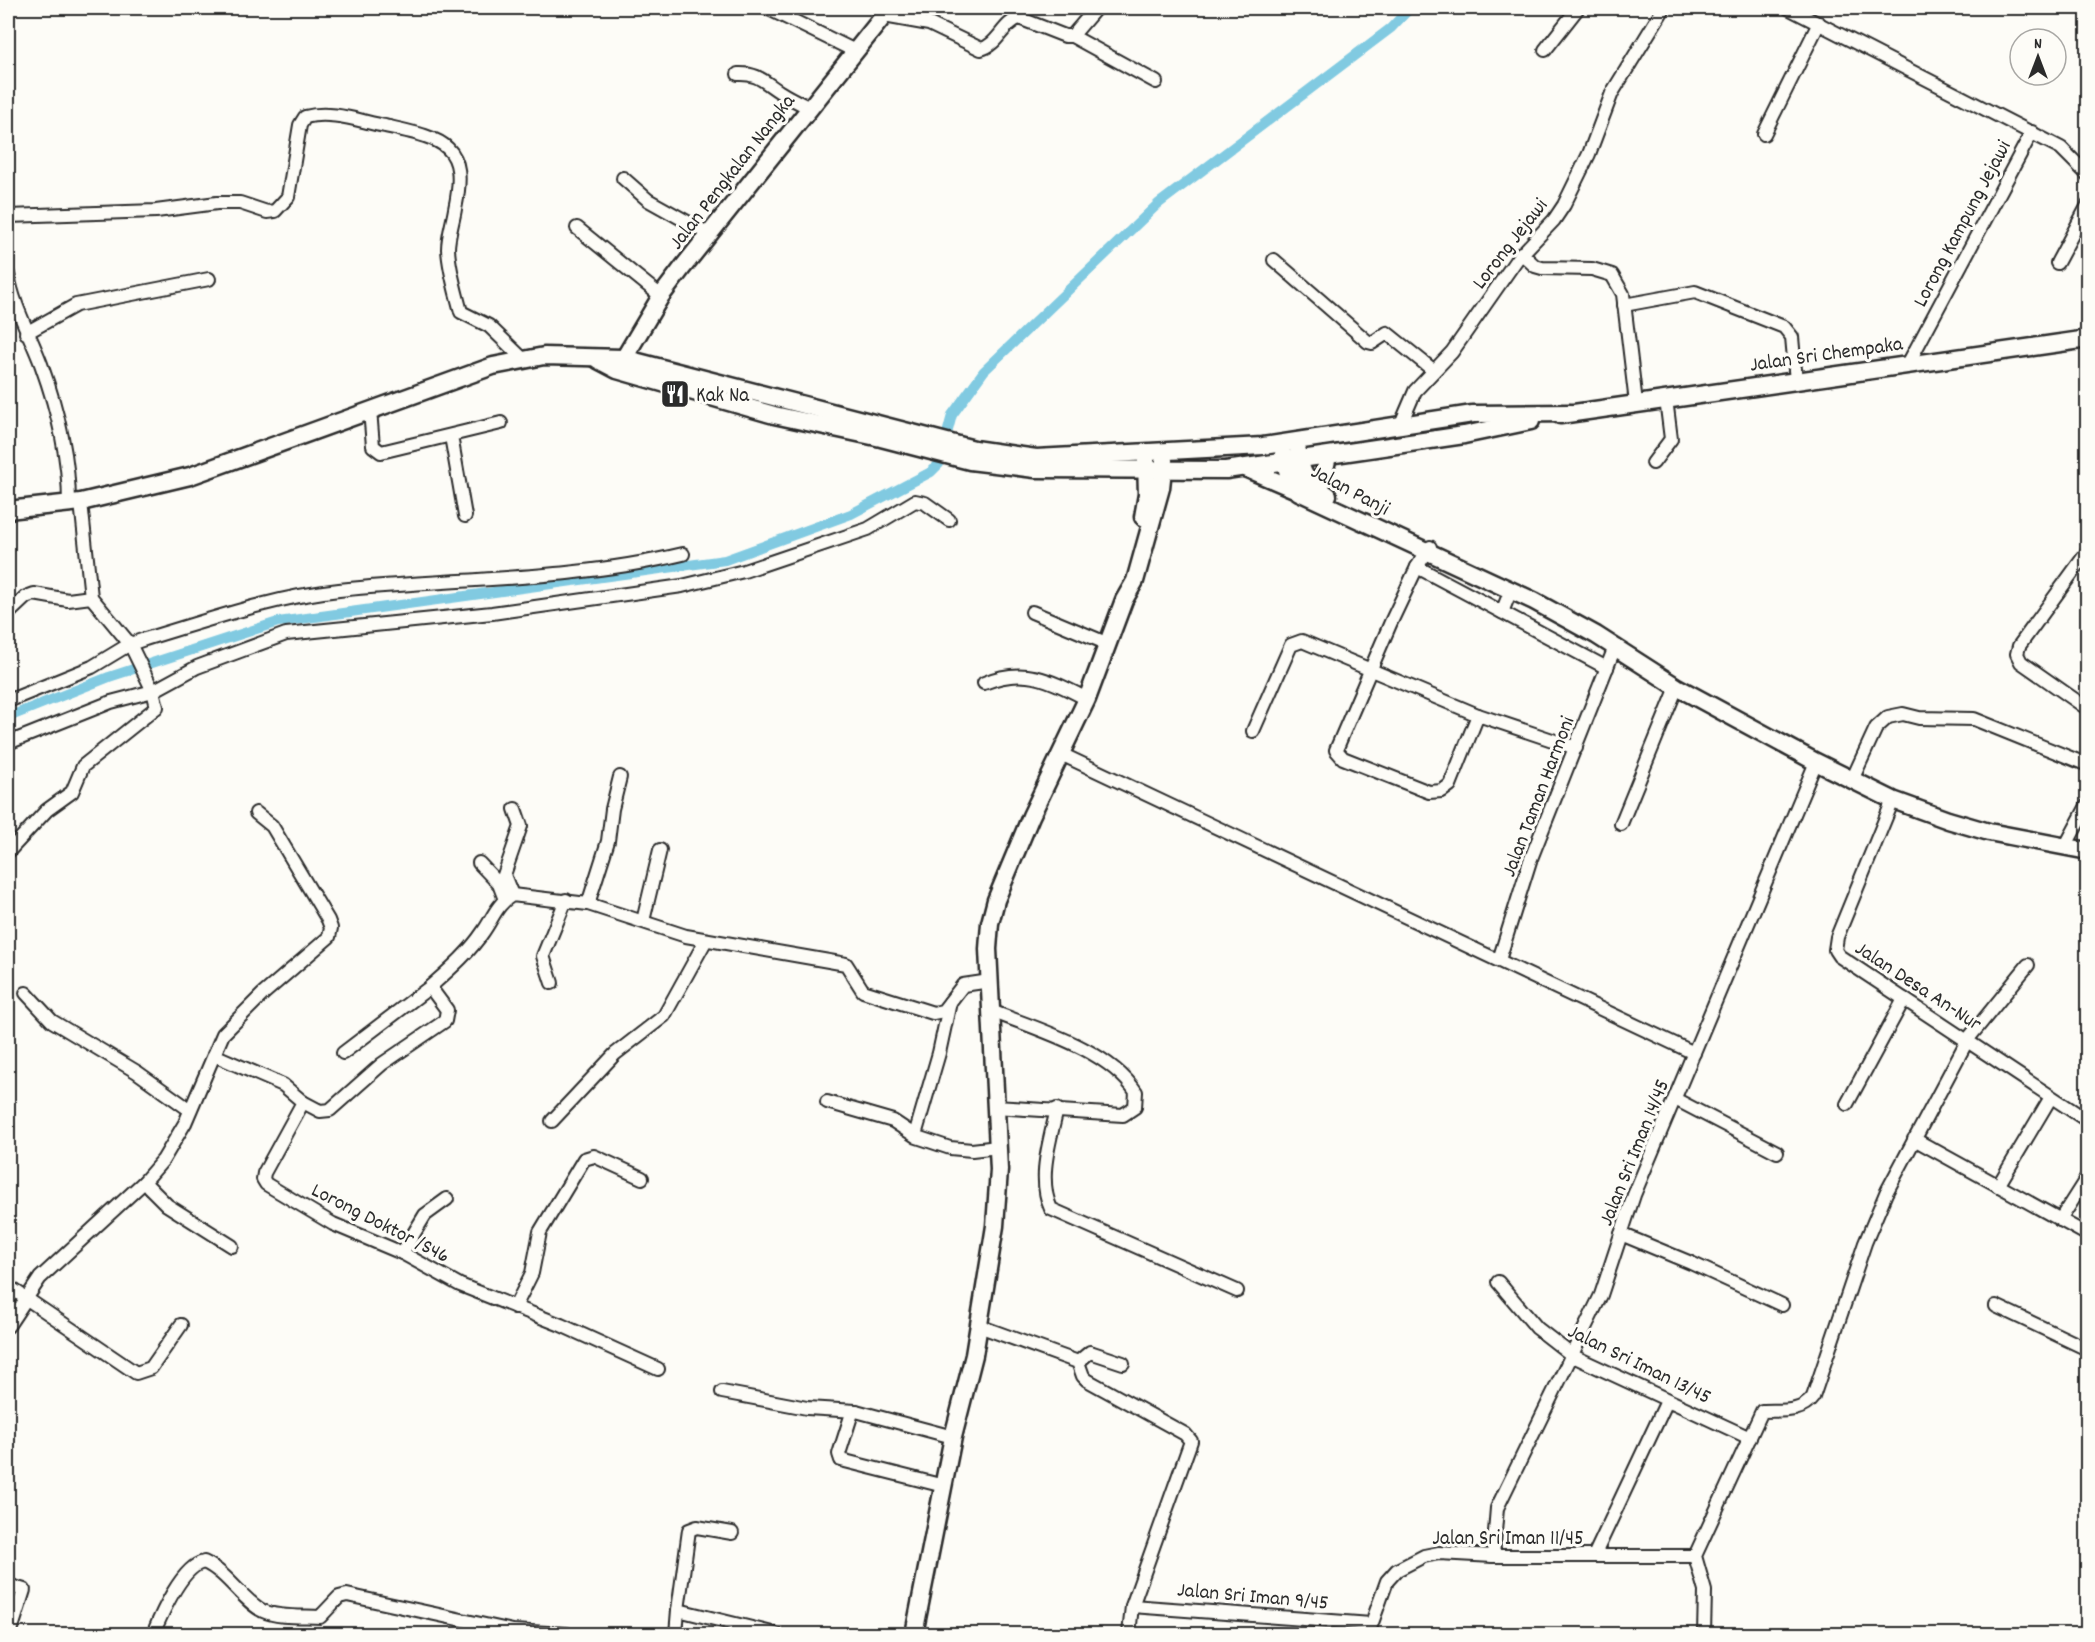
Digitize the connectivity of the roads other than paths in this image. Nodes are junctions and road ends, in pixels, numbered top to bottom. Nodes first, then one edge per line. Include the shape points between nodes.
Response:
1 (767, 8) edge
2 (1096, 8) edge
3 (1578, 8) edge
4 (1664, 8) edge
5 (1788, 8) edge
6 (887, 12) edge
7 (1819, 23) junction
8 (1072, 36) junction
9 (1545, 50) dead end
10 (855, 51) junction
11 (738, 74) dead end
12 (1156, 82) dead end
13 (810, 108) junction
14 (2032, 132) junction
15 (1764, 134) dead end
16 (2088, 176) edge
17 (623, 178) dead end
18 (2088, 205) edge
19 (8, 216) edge
20 (577, 228) dead end
21 (709, 234) junction
22 (1521, 253) junction
23 (1274, 260) dead end
24 (2056, 262) dead end
25 (8, 274) edge
26 (209, 279) dead end
27 (662, 296) junction
28 (12, 305) edge
29 (1624, 305) junction
30 (26, 333) junction
31 (2088, 339) edge
32 (522, 358) junction
33 (620, 364) junction
34 (1908, 364) junction
35 (1433, 370) junction
36 (1796, 381) junction
37 (1666, 399) junction
38 (1636, 403) junction
39 (370, 410) junction
40 (1570, 413) junction
41 (501, 423) dead end
42 (1400, 426) junction
43 (451, 436) junction
44 (1289, 442) junction
45 (1164, 451) junction
46 (1145, 452) junction
47 (967, 456) junction
48 (1328, 456) junction
49 (1291, 462) junction
50 (1653, 463) dead end
51 (1244, 468) junction
52 (1154, 470) junction
53 (1320, 491) junction
54 (1299, 492) junction
55 (75, 502) junction
56 (8, 510) edge
57 (465, 516) dead end
58 (949, 520) dead end
59 (1428, 549) junction
60 (2088, 551) edge
61 (683, 554) dead end
62 (1417, 567) junction
63 (1479, 574) junction
64 (1511, 590) junction
65 (1467, 594) junction
66 (91, 597) junction
67 (1032, 612) dead end
68 (1502, 612) junction
69 (8, 614) edge
70 (1106, 643) junction
71 (1615, 647) junction
72 (132, 648) junction
73 (1607, 668) junction
74 (1372, 669) junction
75 (984, 683) dead end
76 (151, 686) junction
77 (1677, 687) junction
78 (1087, 699) junction
79 (8, 701) edge
80 (2088, 709) edge
81 (1478, 715) junction
82 (1253, 731) dead end
83 (8, 743) edge
84 (1576, 748) junction
85 (1061, 754) junction
86 (1816, 762) junction
87 (2088, 765) edge
88 (620, 777) dead end
89 (1852, 780) junction
90 (1893, 800) junction
91 (2088, 804) edge
92 (515, 808) dead end
93 (256, 813) dead end
94 (1621, 824) dead end
95 (2065, 847) junction
96 (660, 850) dead end
97 (2088, 851) edge
98 (8, 852) edge
99 (479, 863) dead end
100 (509, 897) junction
101 (566, 900) junction
102 (588, 904) junction
103 (643, 921) junction
104 (706, 940) junction
105 (1499, 960) junction
106 (2028, 965) dead end
107 (990, 981) junction
108 (552, 983) dead end
109 (430, 987) junction
110 (26, 993) dead end
111 (1904, 999) junction
112 (950, 1000) junction
113 (991, 1011) junction
114 (1968, 1039) junction
115 (343, 1053) dead end
116 (1694, 1053) junction
117 (214, 1054) junction
118 (2051, 1097) junction
119 (1675, 1099) junction
120 (303, 1102) junction
121 (827, 1102) dead end
122 (1847, 1104) dead end
123 (995, 1107) junction
124 (1057, 1109) junction
125 (190, 1110) junction
126 (552, 1121) dead end
127 (2088, 1121) edge
128 (915, 1135) junction
129 (1914, 1139) junction
130 (998, 1147) junction
131 (1777, 1152) dead end
132 (2088, 1176) edge
133 (642, 1178) dead end
134 (144, 1182) junction
135 (1998, 1186) junction
136 (447, 1199) dead end
137 (2060, 1220) junction
138 (1621, 1234) junction
139 (2088, 1235) edge
140 (232, 1246) dead end
141 (402, 1253) junction
142 (1498, 1282) dead end
143 (8, 1286) edge
144 (1237, 1291) dead end
145 (27, 1297) junction
146 (1782, 1305) dead end
147 (1996, 1306) dead end
148 (514, 1307) junction
149 (181, 1325) dead end
150 (8, 1326) edge
151 (979, 1326) junction
152 (2088, 1347) edge
153 (1573, 1356) junction
154 (1078, 1362) junction
155 (1123, 1363) dead end
156 (658, 1369) dead end
157 (722, 1392) dead end
158 (1667, 1401) junction
159 (856, 1411) junction
160 (953, 1437) junction
161 (1750, 1438) junction
162 (944, 1486) junction
163 (732, 1533) dead end
164 (1493, 1556) junction
165 (1594, 1556) junction
166 (1695, 1556) junction
167 (8, 1585) edge
168 (1132, 1606) junction
169 (678, 1610) junction
170 (1370, 1629) edge
171 (10, 1635) edge
172 (153, 1635) edge
173 (567, 1635) edge
174 (676, 1635) edge
175 (777, 1635) edge
176 (914, 1635) edge
177 (1130, 1635) edge
178 (1704, 1635) edge

1 - 10 street
2 - 8 street
3 - 9 street
4 - 22 street, Lorong Jejawi via 1612,93 1564,205
5 - 7 street
6 - 8 street via 929,24 978,49 988,47 1011,21 1019,18
6 - 10 main road, Jalan Pengkalan Nangka
7 - 14 street
7 - 15 street
8 - 12 street
10 - 13 main road, Jalan Pengkalan Nangka
11 - 13 street via 751,73
13 - 21 main road, Jalan Pengkalan Nangka
14 - 16 street via 2061,148
14 - 34 street, Lorong Kampung Jejawi
17 - 21 street via 648,200
18 - 24 street
19 - 32 street via 156,212 217,203 240,203 275,211 288,197 300,125 305,117 327,114 393,128 439,142 454,153 460,175 448,249 461,312 489,326
20 - 27 street
21 - 27 main road, Jalan Pengkalan Nangka
22 - 29 street via 1542,268 1593,269 1612,275
22 - 35 street, Lorong Jejawi via 1452,352
23 - 35 street via 1368,342 1387,333
25 - 28 street
26 - 30 street via 76,305
27 - 33 main road, Jalan Pengkalan Nangka
28 - 30 street
29 - 36 street via 1695,292 1784,327 1792,337
29 - 38 street
30 - 55 street via 56,412
31 - 34 main road, Jalan Sri Chempaka
32 - 33 main road via 594,359
32 - 39 main road
33 - 47 main road
34 - 36 main road, Jalan Sri Chempaka
35 - 42 street, Lorong Jejawi via 1415,391
36 - 37 main road, Jalan Sri Chempaka
37 - 38 main road, Jalan Sri Chempaka
37 - 50 street via 1671,439
38 - 40 main road, Jalan Sri Chempaka
39 - 43 street via 373,446 377,451
39 - 55 main road via 190,476
40 - 42 main road via 1473,414
40 - 48 main road via 1464,435
41 - 43 street
42 - 44 main road
43 - 57 street
44 - 45 main road
44 - 49 main road
45 - 46 main road
45 - 52 main road
46 - 47 main road via 1036,458
46 - 52 main road
47 - 52 main road via 1035,469
48 - 49 main road
48 - 53 main road
49 - 51 main road
49 - 53 main road
49 - 54 main road, Jalan Panji via 1289,478
51 - 52 main road
51 - 54 main road
52 - 70 main road via 1161,488 1135,581
53 - 59 main road
54 - 59 main road, Jalan Panji
55 - 56 main road
55 - 66 street
58 - 76 street via 925,503 915,501 868,529 744,571 682,586 492,613 286,634
59 - 62 street
59 - 63 main road
60 - 80 street via 2017,654 2021,662
61 - 72 street via 577,572 305,595 274,601
62 - 65 street
62 - 74 street
63 - 64 main road
63 - 65 street
64 - 68 street
64 - 71 main road
65 - 68 street
66 - 69 street via 68,600 34,594
66 - 72 street
67 - 70 street
68 - 73 street
70 - 78 main road
71 - 73 street, Jalan Taman Harmoni
71 - 77 main road
72 - 76 street
72 - 79 street
73 - 84 street, Jalan Taman Harmoni
74 - 81 street
74 - 81 street via 1336,746 1343,758 1430,792 1443,790 1451,783
74 - 82 street via 1307,642 1293,643
75 - 78 street via 1015,674 1044,678
76 - 83 street
76 - 98 street via 157,707 152,713 83,766 72,792 47,810
77 - 86 main road
77 - 94 street
78 - 85 main road
81 - 84 street
84 - 105 street, Jalan Taman Harmoni via 1529,863
85 - 105 street
85 - 107 main road via 996,900 990,923
86 - 89 main road
86 - 116 street, Jalan Sri Iman 14/45
87 - 89 street via 1974,719 1903,714 1888,717 1876,728
88 - 102 street via 608,841
89 - 90 main road
90 - 95 main road via 1989,832
90 - 111 street, Jalan Desa An-Nur via 1835,950 1844,961
91 - 95 street
92 - 100 street via 521,826 504,875
93 - 117 street via 272,826 331,928 329,937 235,1021
95 - 97 main road
96 - 103 street
99 - 100 street
100 - 101 street
100 - 109 street via 453,968
101 - 102 street
101 - 108 street via 543,956
102 - 103 street
103 - 104 street
104 - 112 street via 846,964 863,991 933,1013 943,1011
104 - 126 street via 664,1016 615,1054
105 - 116 street
106 - 114 street
107 - 112 street via 963,985
107 - 113 main road
109 - 115 street
109 - 120 street via 447,1010 445,1021 382,1064 330,1110 320,1111
110 - 125 street via 52,1021 137,1072
111 - 114 street, Jalan Desa An-Nur
111 - 122 street
112 - 128 street
113 - 123 main road
113 - 124 street via 1060,1038 1115,1067 1136,1092 1135,1107 1123,1115
114 - 118 street, Jalan Desa An-Nur
114 - 129 street
116 - 119 street, Jalan Sri Iman 14/45
117 - 120 street via 283,1085
117 - 125 street
118 - 127 street, Jalan Desa An-Nur
118 - 135 street
119 - 131 street
119 - 138 street, Jalan Sri Iman 14/45
120 - 141 street, Lorong Doktor /S46 via 264,1173 264,1182 333,1224
121 - 128 street via 893,1121
123 - 124 street
123 - 130 main road
124 - 144 street via 1045,1176 1045,1196 1051,1209
125 - 134 street via 163,1160
128 - 130 street via 950,1148
129 - 135 street
129 - 161 street via 1865,1243 1813,1397 1798,1410 1762,1411
130 - 151 main road via 996,1217
132 - 137 street
133 - 148 street via 594,1156 584,1159 540,1232 532,1273
134 - 140 street via 167,1205
134 - 145 street via 40,1278
135 - 137 street
136 - 141 street via 425,1215
137 - 139 street
138 - 146 street
138 - 153 street, Jalan Sri Iman 14/45 via 1601,1295
141 - 148 street, Lorong Doktor /S46 via 460,1285
142 - 153 street, Jalan Sri Iman 13/45 via 1537,1328
143 - 145 street
145 - 149 street via 136,1373 151,1368
145 - 150 street
147 - 152 street
148 - 156 street, Lorong Doktor /S46
151 - 154 street
151 - 160 main road
153 - 158 street, Jalan Sri Iman 13/45
153 - 164 street, Jalan Sri Iman 14/45 via 1497,1508
154 - 155 street via 1090,1352
154 - 168 street via 1087,1380 1185,1434 1191,1441
157 - 159 street via 807,1408
158 - 161 street, Jalan Sri Iman 13/45
158 - 165 street
159 - 160 street
159 - 162 street via 839,1454 841,1461
160 - 162 main road
161 - 166 street
162 - 176 main road
163 - 169 street via 698,1527 689,1530
164 - 165 street, Jalan Sri Iman 11/45
164 - 170 street, Jalan Sri Iman 11/45 via 1439,1553 1410,1562 1387,1581
165 - 166 street, Jalan Sri Iman 11/45
166 - 178 street via 1704,1584
167 - 171 street via 24,1590
168 - 170 street, Jalan Sri Iman 9/45
168 - 177 street
169 - 174 street
169 - 175 street
172 - 173 street via 173,1593 194,1566 204,1562 270,1614 320,1617 339,1597 347,1595 513,1631

